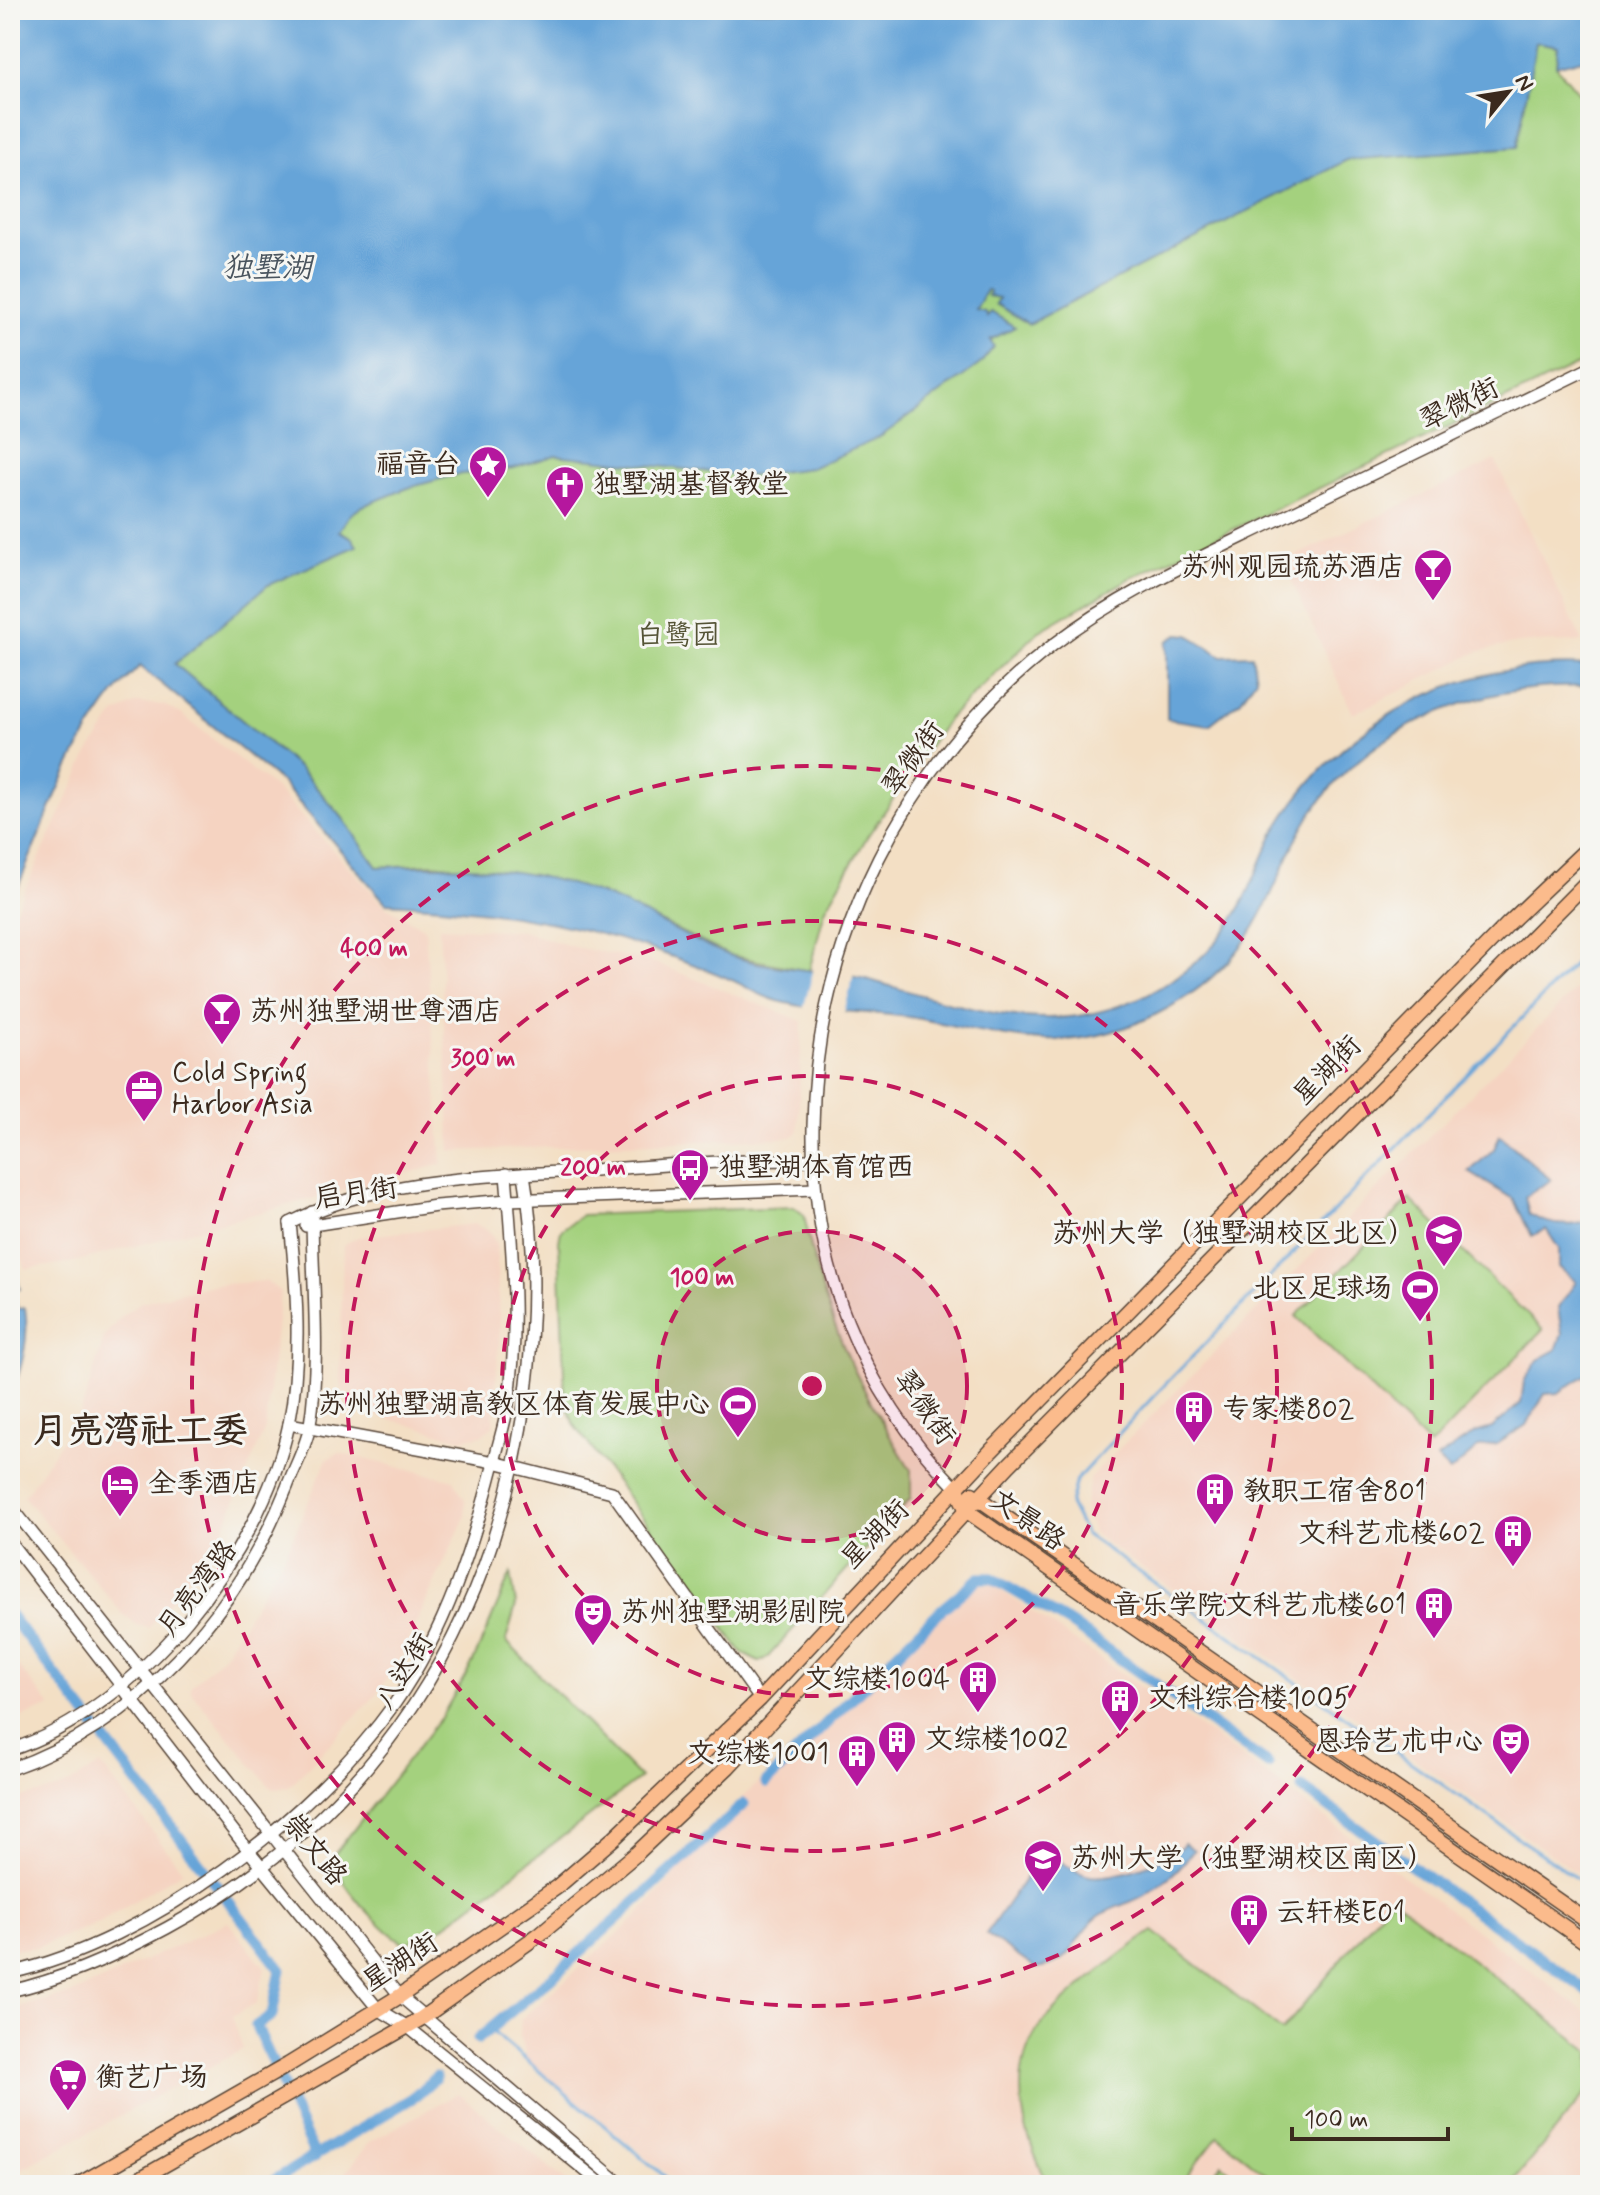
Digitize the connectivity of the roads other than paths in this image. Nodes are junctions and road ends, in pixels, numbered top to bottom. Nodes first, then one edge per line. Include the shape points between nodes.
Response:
1 (1590, 368) edge
2 (1590, 846) edge
3 (1590, 879) edge
4 (814, 1160) junction
5 (506, 1174) junction
6 (524, 1174) junction
7 (815, 1189) junction
8 (528, 1199) junction
9 (508, 1200) junction
10 (312, 1212) junction
11 (290, 1223) junction
12 (312, 1227) junction
13 (289, 1424) junction
14 (310, 1427) junction
15 (494, 1462) junction
16 (515, 1467) junction
17 (957, 1489) junction
18 (979, 1496) junction
19 (10, 1505) edge
20 (967, 1511) junction
21 (10, 1542) edge
22 (140, 1667) junction
23 (153, 1683) junction
24 (120, 1688) junction
25 (760, 1699) junction
26 (133, 1703) junction
27 (10, 1750) edge
28 (10, 1769) edge
29 (270, 1833) junction
30 (283, 1850) junction
31 (249, 1851) junction
32 (263, 1868) junction
33 (1590, 1923) edge
34 (1590, 1945) edge
35 (10, 1973) edge
36 (10, 1991) edge
37 (400, 1996) junction
38 (378, 2009) junction
39 (422, 2018) junction
40 (408, 2027) junction
41 (78, 2185) edge
42 (129, 2185) edge
43 (603, 2185) edge
44 (622, 2185) edge

1 - 4 street, 翠微街 via 1149,584 1054,644 981,711 919,789 870,876 835,970 814,1093
2 - 17 main road, 星湖街
3 - 18 main road, 星湖街
4 - 6 street, 启月街
4 - 7 street, 翠微街
5 - 6 street, 启月街
5 - 9 street, 八达街
5 - 10 street, 启月街 via 373,1193
6 - 8 street, 八达街
7 - 8 street, 启月街
7 - 17 street, 翠微街 via 830,1272 859,1352 902,1424
8 - 9 street, 启月街
8 - 16 street, 八达街 via 532,1346
9 - 12 street, 启月街
9 - 15 street, 八达街 via 513,1343 508,1405
10 - 11 street, 启月街
10 - 12 street, 月亮湾路
11 - 12 street, 启月街
11 - 13 street, 月亮湾路 via 297,1335
12 - 14 street, 月亮湾路 via 315,1332
13 - 14 street
13 - 22 street, 月亮湾路 via 264,1500 231,1560 191,1616
14 - 15 street
14 - 23 street, 月亮湾路 via 251,1565 206,1626
15 - 16 street
15 - 29 street, 八达街 via 454,1595 418,1665 359,1746
16 - 25 street via 612,1492
16 - 30 street, 八达街 via 472,1600 409,1717 335,1804
17 - 18 main road, 文景路
17 - 20 main road, 文景路
17 - 25 main road, 星湖街
18 - 20 main road, 星湖街
18 - 33 main road, 文景路
19 - 22 street, 崇文路
20 - 34 main road, 文景路
20 - 39 main road, 星湖街 via 728,1767 647,1843 540,1934
21 - 24 street, 崇文路
22 - 23 street, 崇文路
22 - 24 street, 月亮湾路
23 - 26 street, 月亮湾路
23 - 29 street, 崇文路
24 - 26 street, 崇文路
24 - 27 street, 月亮湾路 via 67,1725
25 - 37 main road, 星湖街 via 557,1887
26 - 28 street, 月亮湾路 via 79,1740
26 - 31 street, 崇文路
29 - 30 street, 崇文路
29 - 31 street, 八达街
30 - 32 street, 八达街
30 - 37 street, 崇文路
31 - 32 street, 崇文路
31 - 35 street, 八达街 via 193,1890 87,1948
32 - 36 street, 八达街 via 205,1907 96,1963
32 - 38 street, 崇文路
37 - 38 main road, 星湖街
37 - 39 street, 崇文路
38 - 40 street, 崇文路
38 - 41 main road, 星湖街
39 - 40 main road, 星湖街
39 - 44 street, 崇文路
40 - 42 main road, 星湖街
40 - 43 street, 崇文路

